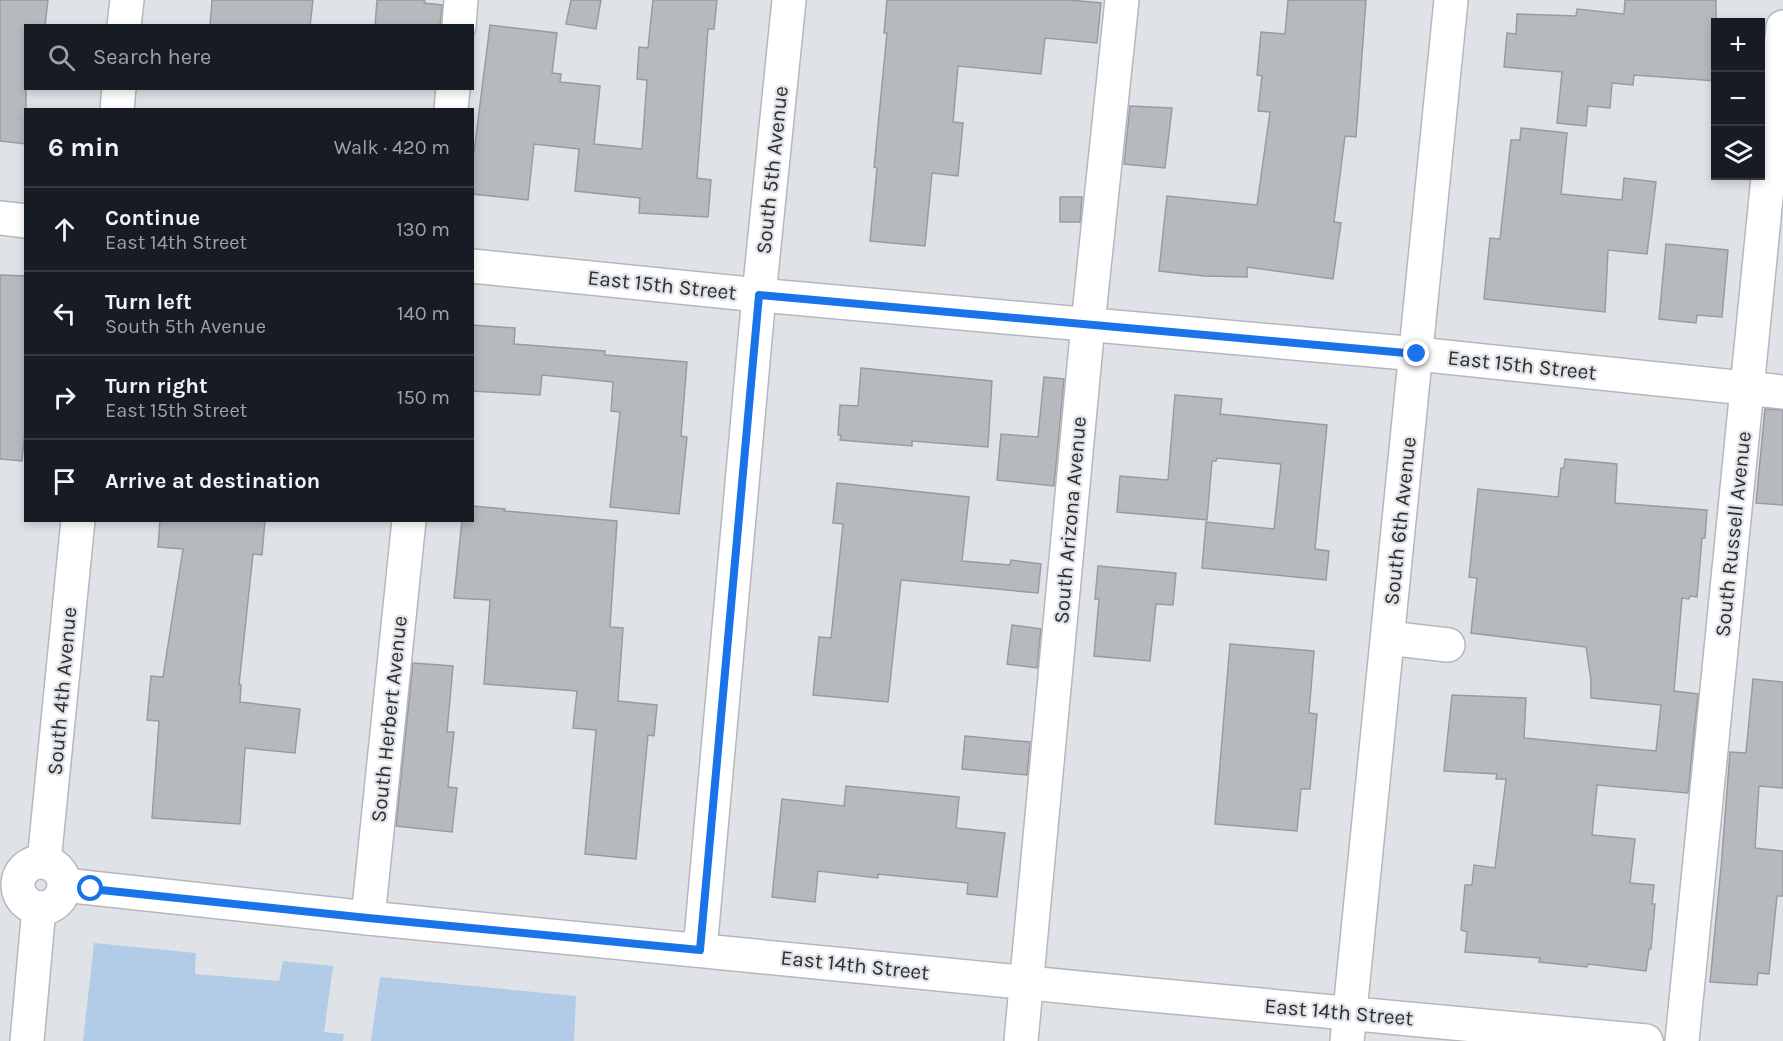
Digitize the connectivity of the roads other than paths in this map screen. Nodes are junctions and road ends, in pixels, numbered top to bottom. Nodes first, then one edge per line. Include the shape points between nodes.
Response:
1 (127, 0) edge
2 (461, 0) edge
3 (789, 0) edge
4 (1122, 0) edge
5 (1451, 0) edge
6 (124, 24) edge
7 (459, 24) edge
8 (1783, 27) edge
9 (119, 90) edge
10 (453, 90) edge
11 (117, 108) edge
12 (451, 108) edge
13 (0, 218) edge
14 (24, 221) edge
15 (474, 266) edge
16 (759, 295) junction
17 (1088, 324) junction
18 (1417, 354) junction
19 (1748, 388) junction
20 (1783, 392) edge
21 (78, 522) edge
22 (409, 522) edge
23 (1388, 639) junction
24 (1448, 645) dead end
25 (54, 874) junction
26 (9, 880) edge
27 (39, 908) junction
28 (368, 918) junction
29 (700, 950) junction
30 (1027, 983) junction
31 (1349, 1027) edge
32 (1588, 1038) edge
33 (27, 1041) edge
34 (1021, 1041) edge
35 (1646, 1041) edge
36 (1682, 1041) edge

1 - 6 street
2 - 7 street
3 - 16 street, South 5th Avenue
4 - 17 street, South Arizona Avenue
5 - 18 street, South 6th Avenue
8 - 19 street, South Russell Avenue
9 - 11 street
10 - 12 street
13 - 14 street
15 - 16 street, East 15th Street
16 - 17 street, East 15th Street
16 - 29 street, South 5th Avenue
17 - 18 street, East 15th Street
17 - 30 street, South Arizona Avenue
18 - 19 street, East 15th Street
18 - 23 street, South 6th Avenue
19 - 20 street, East 15th Street
19 - 36 street, South Russell Avenue
21 - 25 street, South 4th Avenue
22 - 28 street, South Herbert Avenue
23 - 24 street
23 - 31 street, South 6th Avenue
25 - 26 street via 30,865
25 - 27 street via 60,898 56,904
25 - 28 street, East 14th Street
26 - 27 street via 26,904
27 - 33 street
28 - 29 street, East 14th Street
29 - 30 street, East 14th Street
30 - 31 street, East 14th Street
30 - 34 street, South Arizona Avenue
31 - 32 street, East 14th Street
32 - 35 street, East 14th Street

